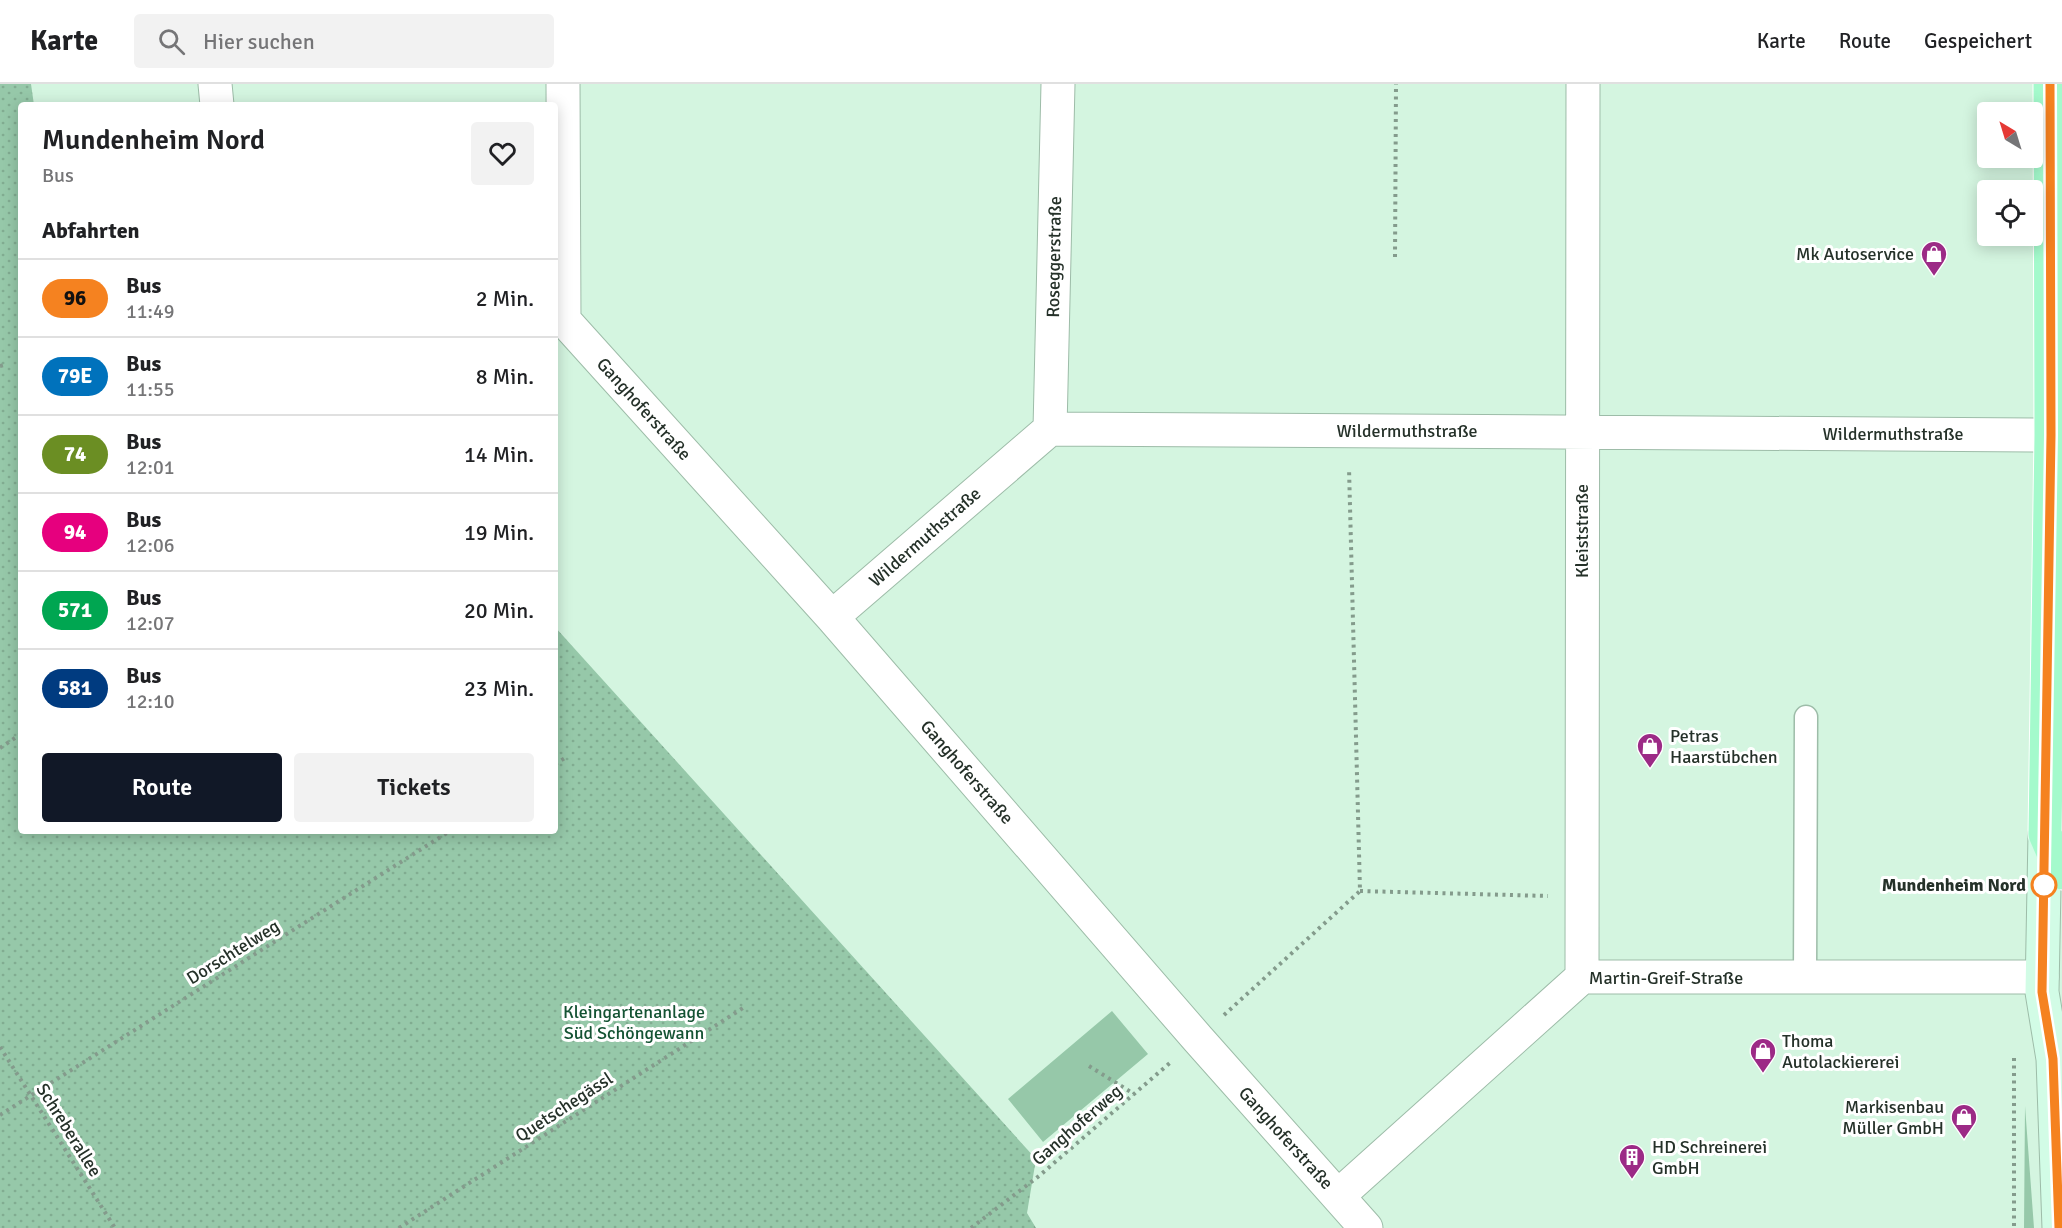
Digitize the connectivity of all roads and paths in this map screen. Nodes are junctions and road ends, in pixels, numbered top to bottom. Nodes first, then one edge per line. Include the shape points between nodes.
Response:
1 (215, 84) edge
2 (563, 84) edge
3 (1058, 84) edge
4 (1396, 84) edge
5 (1583, 84) edge
6 (2050, 84) edge
7 (217, 102) edge
8 (559, 135) edge
9 (1395, 257) dead end
10 (560, 320) edge
11 (1050, 429) junction
12 (1348, 430) junction
13 (1582, 432) junction
14 (2051, 435) junction
15 (832, 617) junction
16 (1806, 717) dead end
17 (18, 736) edge
18 (0, 748) edge
19 (565, 758) dead end
20 (558, 762) edge
21 (445, 834) edge
22 (2045, 834) junction
23 (2062, 873) edge
24 (1360, 891) junction
25 (1582, 897) junction
26 (1582, 977) junction
27 (1805, 977) junction
28 (2042, 977) junction
29 (743, 1008) dead end
30 (1198, 1039) junction
31 (0, 1047) edge
32 (2057, 1053) edge
33 (1089, 1066) dead end
34 (1134, 1094) junction
35 (31, 1096) junction
36 (0, 1115) edge
37 (1338, 1196) junction
38 (115, 1228) edge
39 (399, 1228) edge
40 (971, 1228) edge
41 (1365, 1228) edge
42 (2059, 1228) edge

1 - 7 street
2 - 8 street
3 - 11 street, Roseggerstraße
4 - 9 path
5 - 13 street, Kleiststraße
6 - 14 main road
8 - 10 street
10 - 15 street, Ganghoferstraße
11 - 12 street, Wildermuthstraße
11 - 15 street, Wildermuthstraße
12 - 13 street, Wildermuthstraße
12 - 24 path
13 - 14 street, Wildermuthstraße
13 - 25 street, Kleiststraße
14 - 22 main road
15 - 30 street, Ganghoferstraße
16 - 27 lane
17 - 18 path
19 - 20 path
21 - 35 path, Dorschtelweg
22 - 23 main road
22 - 28 main road
24 - 25 path
24 - 30 path, Ganghoferweg
25 - 26 street, Kleiststraße
26 - 27 street, Martin-Greif-Straße
26 - 37 street, Martin-Greif-Straße
27 - 28 street, Martin-Greif-Straße
28 - 32 main road via 2043,1005
29 - 39 path, Quetschegässl
30 - 34 path, Ganghoferweg
30 - 37 street, Ganghoferstraße
31 - 35 path, Schreberallee
32 - 42 main road
33 - 34 path
34 - 40 path, Ganghoferweg via 1039,1176
35 - 36 path, Dorschtelweg
35 - 38 path, Schreberallee
37 - 41 street, Ganghoferstraße

